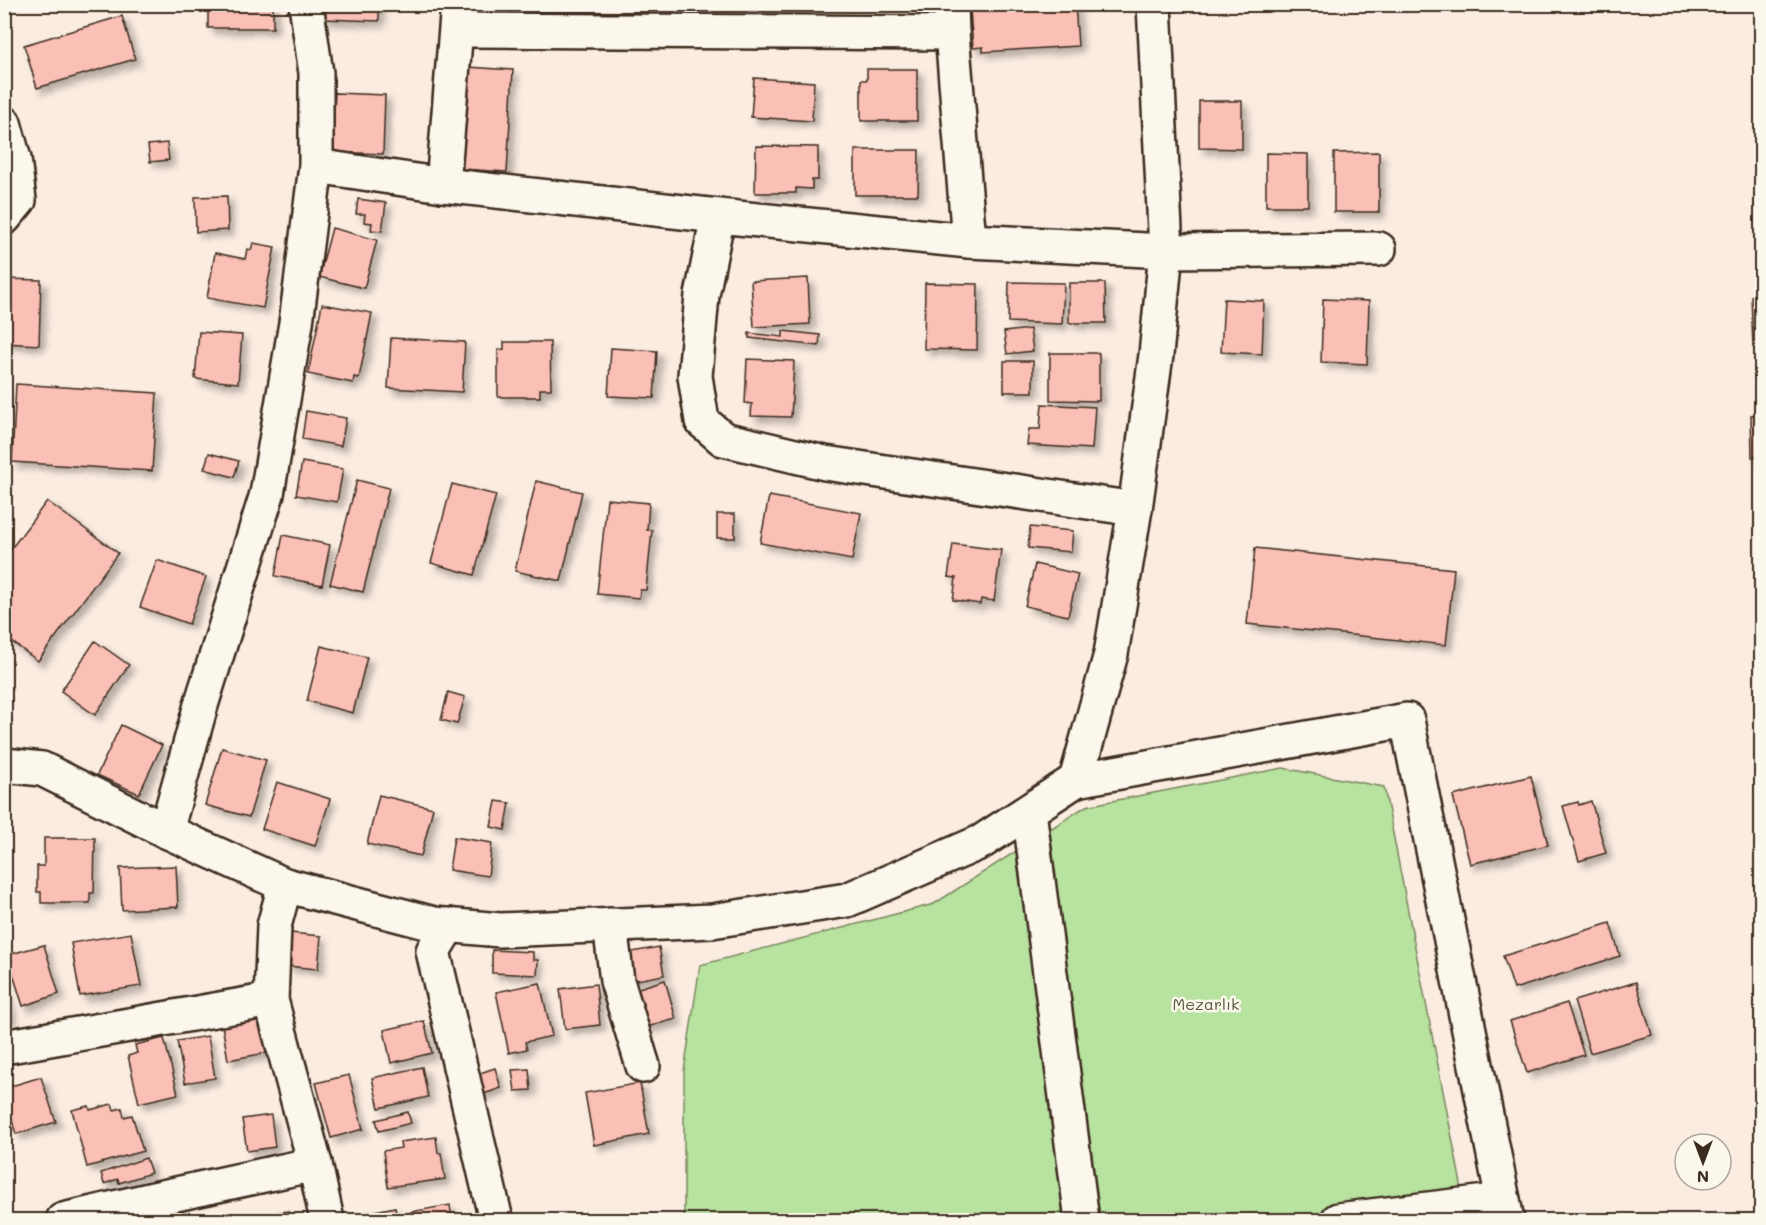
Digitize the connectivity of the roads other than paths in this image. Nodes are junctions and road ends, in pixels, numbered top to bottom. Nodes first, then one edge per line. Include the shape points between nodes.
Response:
1 (306, 4) edge
2 (1164, 6) edge
3 (458, 17) edge
4 (952, 19) edge
5 (4, 123) edge
6 (316, 166) junction
7 (443, 185) junction
8 (718, 216) junction
9 (4, 218) edge
10 (969, 241) junction
11 (1379, 249) dead end
12 (1166, 251) junction
13 (1135, 509) junction
14 (4, 765) edge
15 (1076, 780) junction
16 (1029, 811) junction
17 (166, 831) junction
18 (285, 885) junction
19 (450, 925) junction
20 (610, 925) junction
21 (271, 1000) junction
22 (4, 1047) edge
23 (643, 1066) dead end
24 (315, 1164) junction
25 (1505, 1210) edge
26 (63, 1221) edge
27 (327, 1221) edge
28 (496, 1221) edge
29 (1082, 1221) edge
30 (1338, 1221) edge

1 - 6 street via 316,73
2 - 12 street
3 - 4 street
3 - 7 street
4 - 10 street
5 - 9 street via 20,200
6 - 7 street
6 - 17 street via 296,323 267,494
7 - 8 street
8 - 10 street
8 - 13 street via 702,295 695,376 702,421 723,439 825,463
10 - 12 street
11 - 12 street
12 - 13 street
13 - 15 street via 1111,654
14 - 17 street via 42,769
15 - 16 street
15 - 25 street via 1407,720
16 - 20 street via 981,842 848,900 712,921
16 - 29 street
17 - 18 street
18 - 19 street
18 - 21 street via 274,926
19 - 20 street via 500,930
19 - 28 street via 433,951
20 - 23 street via 617,981
21 - 22 street
21 - 24 street
24 - 26 street
24 - 27 street
25 - 30 street

